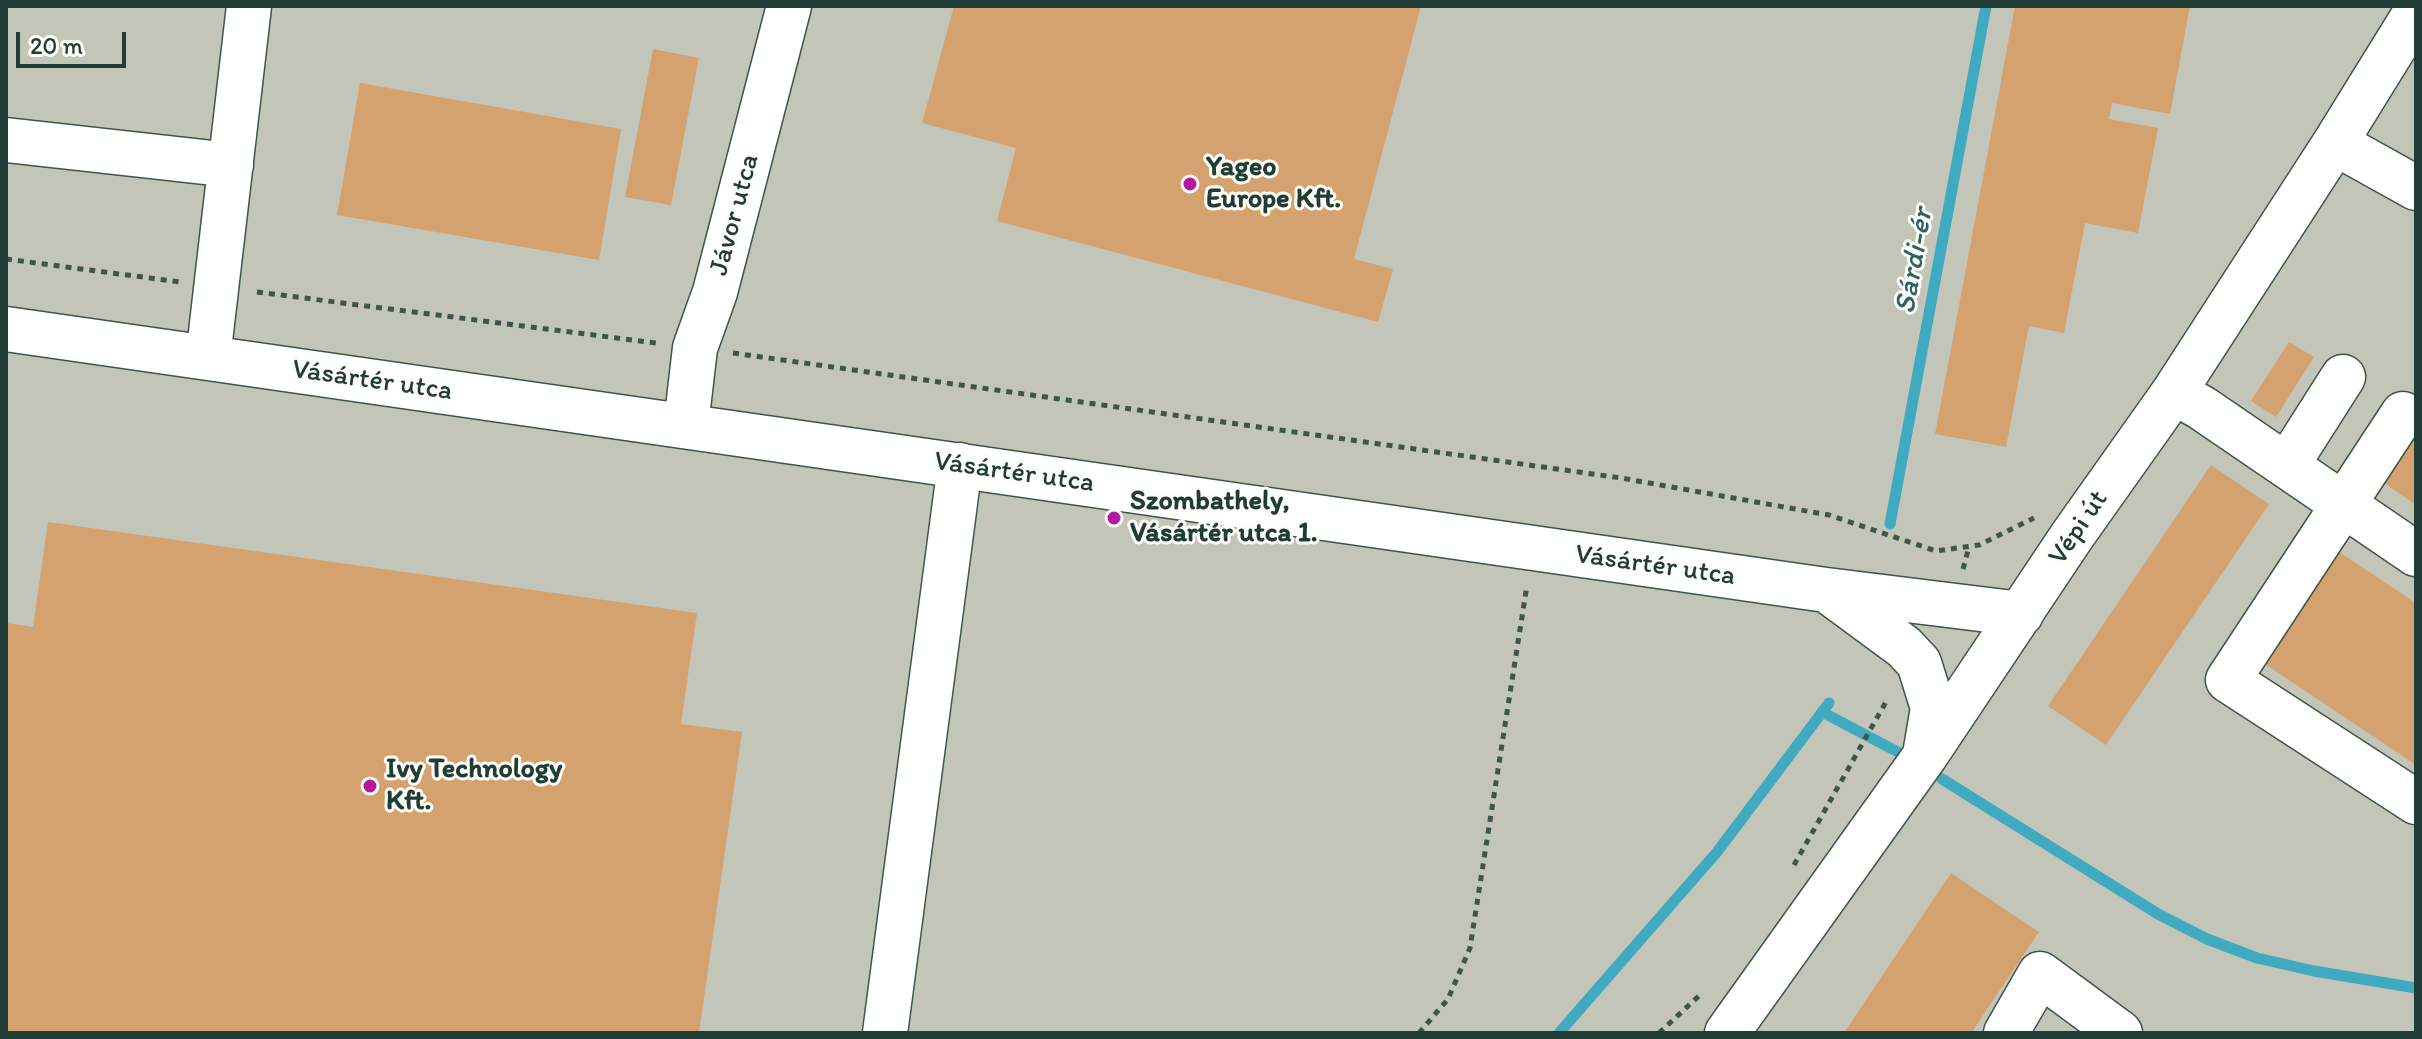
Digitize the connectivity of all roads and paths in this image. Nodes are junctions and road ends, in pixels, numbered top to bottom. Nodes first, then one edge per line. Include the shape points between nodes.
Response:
1 (249, 6) edge
2 (789, 6) edge
3 (2416, 12) edge
4 (6, 140) edge
5 (2335, 143) junction
6 (231, 165) junction
7 (2416, 188) edge
8 (6, 259) edge
9 (195, 284) dead end
10 (242, 290) dead end
11 (6, 329) edge
12 (695, 348) junction
13 (208, 358) junction
14 (2343, 377) dead end
15 (2174, 392) junction
16 (2403, 414) dead end
17 (686, 425) junction
18 (960, 465) junction
19 (2287, 465) junction
20 (2343, 504) junction
21 (2040, 515) dead end
22 (1532, 548) junction
23 (2416, 554) edge
24 (1826, 590) junction
25 (2021, 614) junction
26 (1890, 693) dead end
27 (1925, 756) junction
28 (2416, 802) edge
29 (1787, 877) dead end
30 (885, 1033) edge
31 (1419, 1033) edge
32 (1727, 1033) edge
33 (2006, 1033) edge
34 (2120, 1033) edge

1 - 6 street
2 - 12 street, Jávor utca via 715,292
3 - 5 street, Vépi út
4 - 6 street
5 - 7 street
5 - 15 street, Vépi út
6 - 13 street
8 - 9 path
10 - 12 path
11 - 13 street, Vásártér utca
12 - 17 street, Jávor utca
12 - 21 path via 1621,478 1829,515 1936,551 1979,545
13 - 17 street, Vásártér utca
14 - 19 street
15 - 19 street
15 - 25 street, Vépi út
16 - 20 street
17 - 18 street, Vásártér utca
18 - 22 street, Vásártér utca
18 - 30 street
19 - 20 street
20 - 23 street
20 - 28 street via 2228,680
22 - 24 street, Vásártér utca
22 - 31 path via 1470,948 1448,999
24 - 25 street, Vásártér utca
24 - 27 street via 1919,663 1933,708
25 - 27 street, Vépi út
26 - 29 path
27 - 32 street, Vépi út
33 - 34 street via 2040,974

